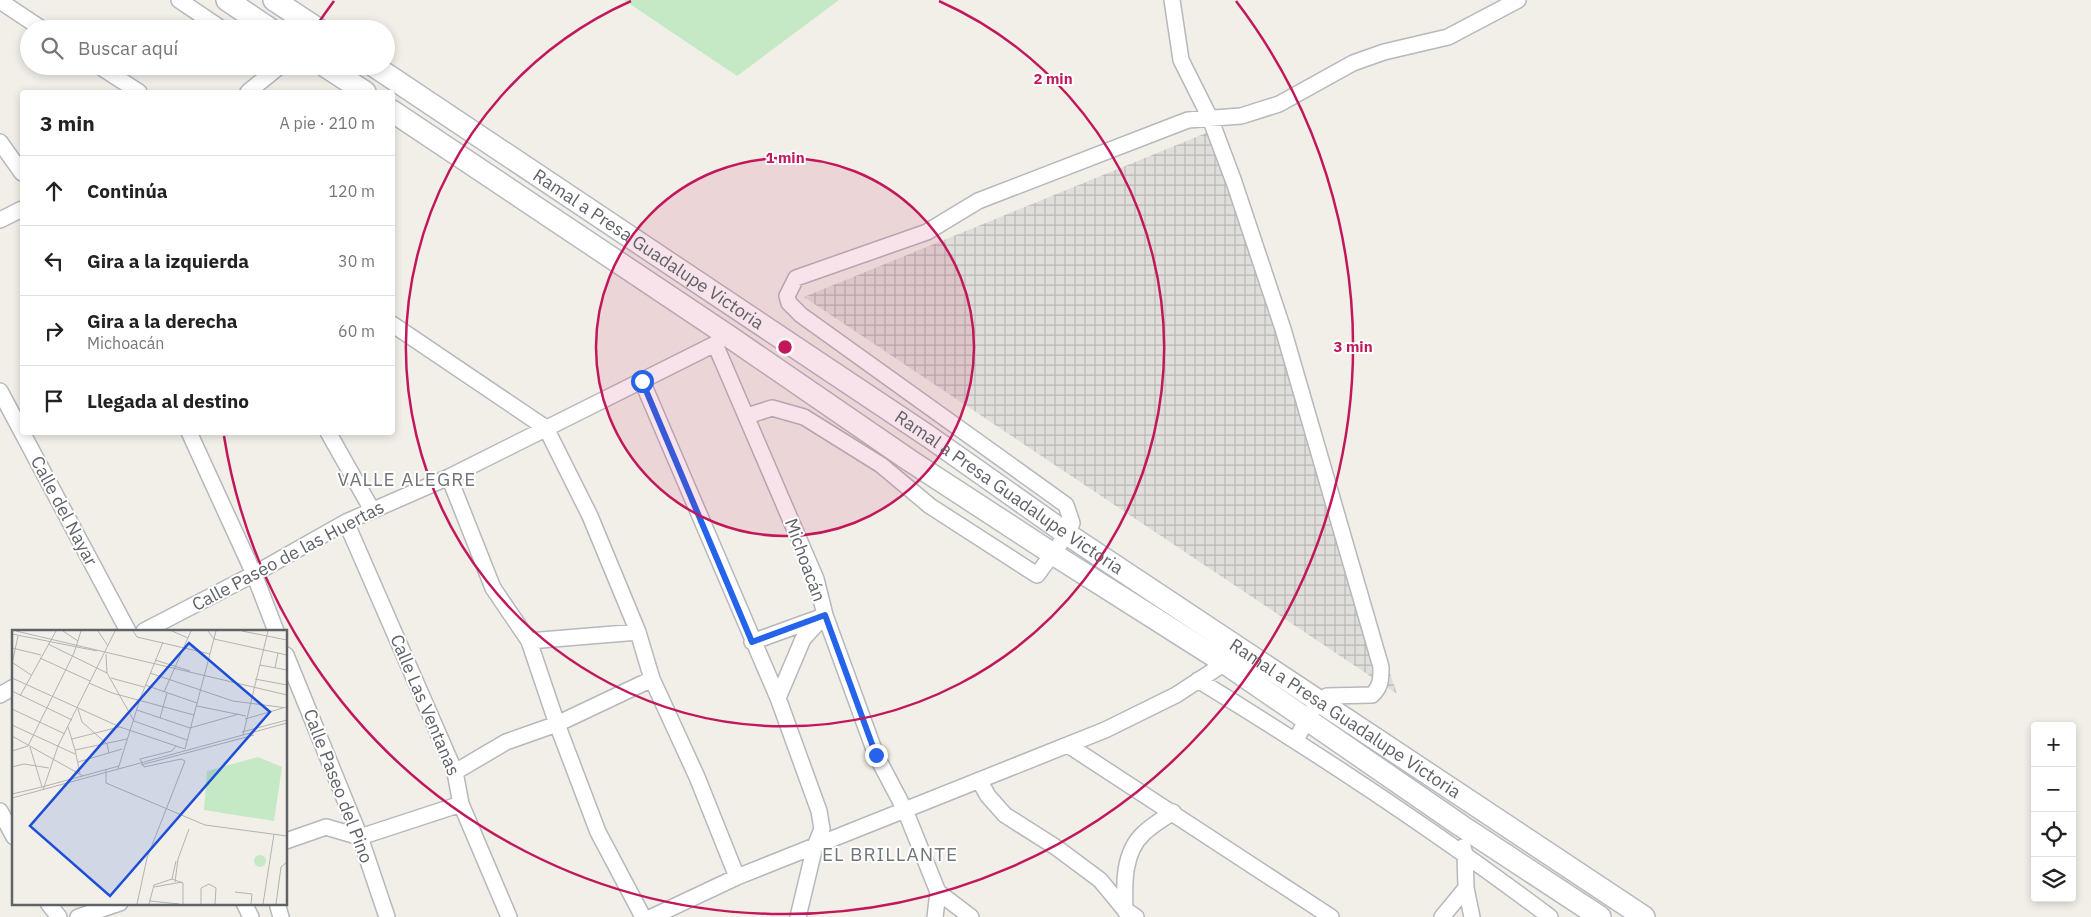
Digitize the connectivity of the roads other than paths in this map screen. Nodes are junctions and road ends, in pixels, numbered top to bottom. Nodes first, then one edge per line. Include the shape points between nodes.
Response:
1 (179, 0) edge
2 (227, 0) edge
3 (274, 0) edge
4 (1172, 0) edge
5 (1518, 0) edge
6 (0, 1) edge
7 (28, 20) edge
8 (209, 20) edge
9 (257, 20) edge
10 (304, 20) edge
11 (113, 75) edge
12 (269, 75) edge
13 (339, 75) edge
14 (388, 75) edge
15 (136, 90) edge
16 (250, 90) edge
17 (362, 90) edge
18 (395, 113) edge
19 (1210, 118) junction
20 (0, 142) edge
21 (20, 170) edge
22 (20, 210) edge
23 (0, 220) edge
24 (395, 326) edge
25 (721, 339) junction
26 (642, 381) junction
27 (0, 391) edge
28 (747, 416) junction
29 (20, 428) edge
30 (546, 428) junction
31 (23, 435) edge
32 (190, 435) edge
33 (330, 435) edge
34 (449, 477) junction
35 (372, 510) junction
36 (346, 522) junction
37 (1067, 534) junction
38 (1053, 554) junction
39 (254, 574) junction
40 (825, 615) junction
41 (127, 630) edge
42 (146, 630) edge
43 (276, 630) edge
44 (638, 632) junction
45 (529, 641) junction
46 (752, 642) junction
47 (288, 660) edge
48 (1225, 663) junction
49 (652, 678) junction
50 (1198, 680) junction
51 (12, 688) edge
52 (0, 695) edge
53 (778, 698) junction
54 (1320, 700) junction
55 (1306, 720) junction
56 (557, 724) junction
57 (1296, 740) junction
58 (1068, 745) junction
59 (455, 772) junction
60 (979, 780) junction
61 (461, 804) junction
62 (905, 810) junction
63 (0, 811) edge
64 (1173, 812) junction
65 (1460, 824) junction
66 (12, 833) edge
67 (360, 837) junction
68 (288, 841) edge
69 (815, 846) junction
70 (1465, 854) junction
71 (737, 877) junction
72 (1466, 888) junction
73 (938, 892) junction
74 (49, 904) edge
75 (117, 904) edge
76 (244, 904) edge
77 (277, 904) edge
78 (684, 910) edge
79 (1128, 914) edge
80 (59, 917) edge
81 (78, 917) edge
82 (251, 917) edge
83 (281, 917) edge
84 (387, 917) edge
85 (510, 917) edge
86 (643, 917) edge
87 (652, 917) edge
88 (798, 917) edge
89 (936, 917) edge
90 (971, 917) edge
91 (1332, 917) edge
92 (1442, 917) edge
93 (1472, 917) edge
94 (1550, 917) edge
95 (1600, 917) edge
96 (1644, 917) edge

1 - 8 street
2 - 9 main road
3 - 10 main road
4 - 19 street via 1181,60
5 - 19 street via 1448,37 1353,63 1279,104 1241,116
6 - 7 street
11 - 15 street
12 - 16 street
13 - 17 main road
14 - 37 main road, Ramal a Presa Guadalupe Victoria via 920,430
18 - 25 main road, Ramal a Presa Guadalupe Victoria
19 - 37 street via 1188,120 978,202 927,232 806,273 796,278 788,290 789,304 800,315 1066,505 1072,523
19 - 54 street via 1283,329 1381,667 1381,680 1372,695 1327,696
20 - 21 street
22 - 23 street
24 - 30 street
25 - 26 street, Calle Paseo de las Huertas
25 - 28 street, Michoacán
25 - 38 main road, Ramal a Presa Guadalupe Victoria
26 - 30 street, Calle Paseo de las Huertas
26 - 46 street
27 - 29 street, Calle del Nayar
28 - 38 street via 772,408 804,417 881,465 930,506 1037,575
28 - 40 street, Michoacán via 816,578
30 - 34 street, Calle Paseo de las Huertas
30 - 44 street via 590,516
31 - 41 street, Calle del Nayar
32 - 39 street
33 - 35 street
34 - 35 street, Calle Paseo de las Huertas
34 - 45 street via 493,588
35 - 36 street, Calle Paseo de las Huertas
36 - 39 street, Calle Paseo de las Huertas
36 - 59 street, Calle Las Ventanas
37 - 38 street
37 - 54 main road, Ramal a Presa Guadalupe Victoria
38 - 48 main road, Ramal a Presa Guadalupe Victoria
39 - 42 street, Calle Paseo de las Huertas
39 - 43 street
40 - 46 street
40 - 53 street via 803,639
40 - 62 street, Michoacán via 876,755
44 - 45 street
44 - 49 street
45 - 56 street
46 - 53 street
47 - 67 street, Calle Paseo del Pino
48 - 50 street
48 - 55 main road, Ramal a Presa Guadalupe Victoria
49 - 56 street
49 - 71 street
50 - 57 street
50 - 58 street via 1139,714
51 - 52 street
53 - 69 street via 819,811 822,829
54 - 55 street
54 - 96 main road, Ramal a Presa Guadalupe Victoria
55 - 57 street
55 - 65 main road, Ramal a Presa Guadalupe Victoria
56 - 59 street via 506,742
56 - 86 street via 598,832
57 - 70 street
58 - 60 street
58 - 64 street
59 - 61 street, Calle Las Ventanas
60 - 62 street
60 - 79 street via 992,802 1005,815 1100,880
61 - 67 street
61 - 85 street, Calle Las Ventanas
62 - 69 street
62 - 73 street, Michoacán
63 - 66 street
64 - 79 street via 1144,832 1136,842 1123,879
64 - 91 street
65 - 70 street
65 - 95 main road, Ramal a Presa Guadalupe Victoria
67 - 68 street via 326,827
67 - 84 street, Calle Paseo del Pino
69 - 71 street
69 - 88 street
70 - 72 street
70 - 94 street
71 - 78 street
72 - 92 street
72 - 93 street
73 - 89 street, Michoacán
73 - 90 street
74 - 80 street
75 - 81 street
76 - 82 street
77 - 83 street
78 - 87 street

